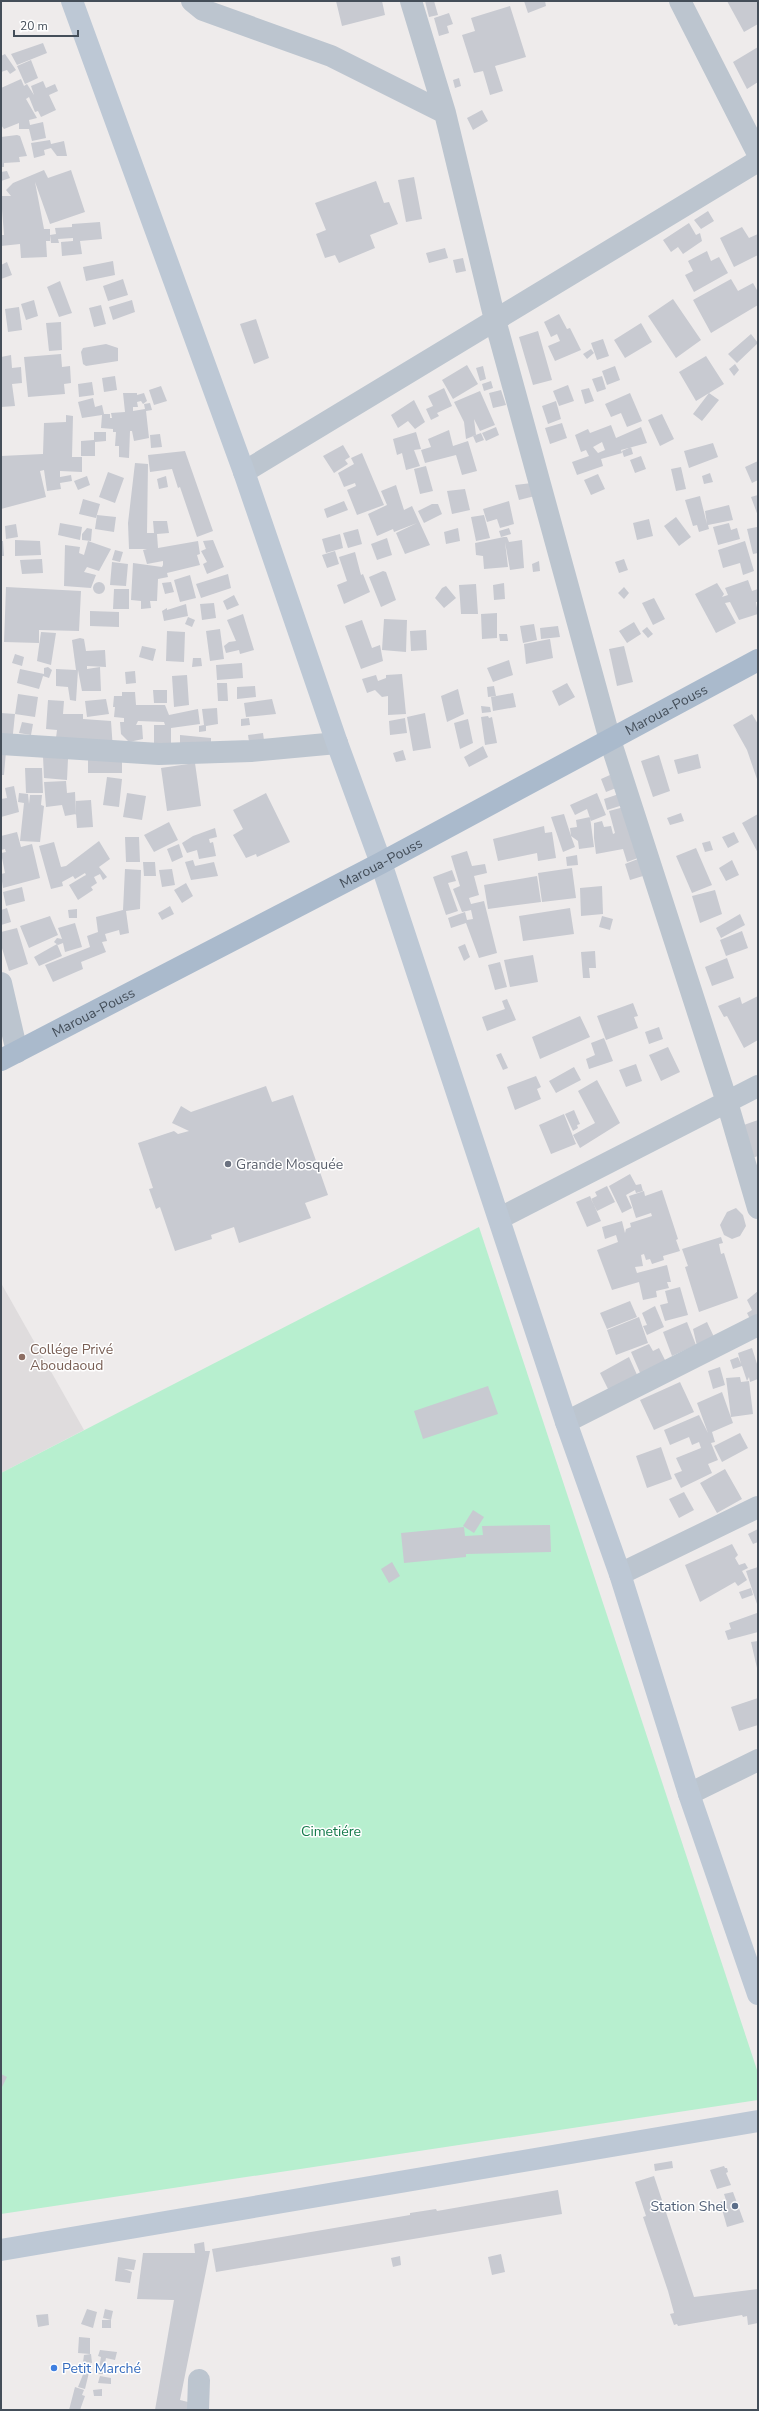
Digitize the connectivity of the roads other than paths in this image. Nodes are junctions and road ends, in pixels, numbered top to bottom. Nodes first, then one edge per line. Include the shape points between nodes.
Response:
1 (72, 1) edge
2 (192, 1) edge
3 (411, 1) edge
4 (680, 1) edge
5 (445, 113) junction
6 (758, 154) edge
7 (758, 161) edge
8 (495, 320) junction
9 (244, 472) junction
10 (758, 660) edge
11 (610, 740) junction
12 (337, 742) junction
13 (1, 744) edge
14 (381, 863) junction
15 (1, 983) edge
16 (9, 1056) edge
17 (758, 1086) edge
18 (727, 1102) junction
19 (758, 1208) edge
20 (500, 1218) junction
21 (758, 1325) edge
22 (566, 1422) junction
23 (758, 1507) edge
24 (620, 1574) junction
25 (758, 1760) edge
26 (689, 1794) junction
27 (758, 1994) edge
28 (758, 2121) edge
29 (1, 2250) edge
30 (199, 2380) dead end
31 (198, 2410) edge

1 - 9 main road
2 - 5 street via 203,10 331,56
3 - 5 street
4 - 6 street
5 - 8 street
7 - 8 street
8 - 9 street
8 - 11 street
9 - 12 main road
10 - 11 main road, Maroua-Pouss
11 - 14 main road, Maroua-Pouss
11 - 18 street
12 - 13 street via 251,751 159,754
12 - 14 main road
14 - 16 main road, Maroua-Pouss
14 - 20 main road
15 - 16 street
17 - 18 street
18 - 19 street
18 - 20 street
20 - 22 main road
21 - 22 street
22 - 24 main road
23 - 24 street
24 - 26 main road
25 - 26 street
26 - 27 main road
28 - 29 main road
30 - 31 street

